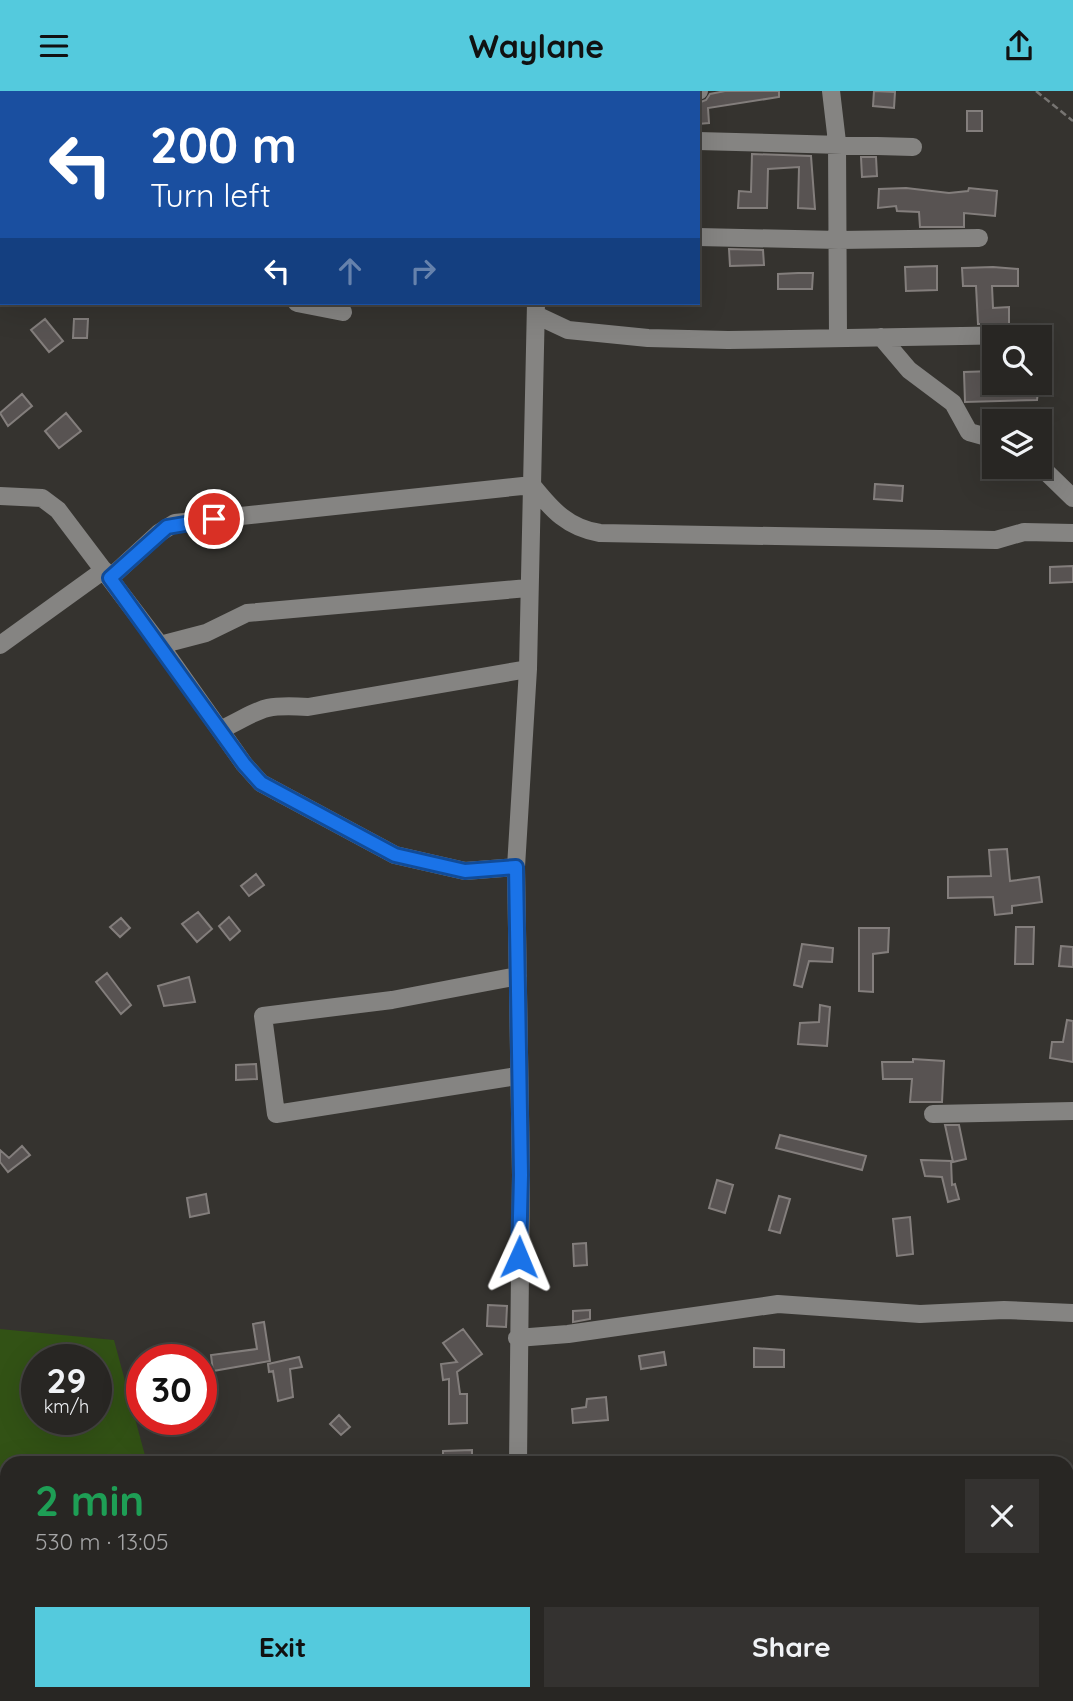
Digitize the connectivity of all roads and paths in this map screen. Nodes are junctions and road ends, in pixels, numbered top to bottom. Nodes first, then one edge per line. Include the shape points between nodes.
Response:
1 (831, 91) edge
2 (1037, 91) edge
3 (1073, 121) edge
4 (700, 141) edge
5 (837, 142) junction
6 (913, 147) dead end
7 (700, 237) edge
8 (979, 238) dead end
9 (839, 240) junction
10 (307, 305) edge
11 (536, 309) edge
12 (343, 312) dead end
13 (982, 336) edge
14 (881, 337) junction
15 (838, 338) junction
16 (982, 436) edge
17 (1052, 478) edge
18 (532, 485) junction
19 (0, 496) edge
20 (1073, 498) edge
21 (1073, 533) edge
22 (107, 574) junction
23 (528, 588) junction
24 (0, 645) edge
25 (160, 645) junction
26 (528, 669) junction
27 (220, 730) junction
28 (516, 867) junction
29 (518, 976) junction
30 (517, 1076) junction
31 (1073, 1111) edge
32 (933, 1115) dead end
33 (1073, 1313) edge
34 (517, 1338) junction
35 (518, 1456) edge

1 - 5 street
2 - 3 path
4 - 5 street
5 - 6 street
5 - 9 street
7 - 9 street
8 - 9 street
9 - 15 street
10 - 12 street
11 - 15 street via 568,330 648,338
11 - 18 street
13 - 14 street
14 - 15 street
14 - 16 street via 909,370 953,403 969,432
17 - 20 street
18 - 21 street via 563,519 580,530 600,533 996,540 1024,533
18 - 22 street via 175,523
18 - 23 street
19 - 22 street via 42,498 58,510
22 - 24 street
22 - 25 street
23 - 25 street via 247,613 206,633
23 - 26 street
25 - 27 street
26 - 27 street via 308,707 272,705
26 - 28 street
27 - 28 street via 261,783 395,855 465,871
28 - 29 street
29 - 30 street
29 - 30 street via 392,1000 263,1016 276,1114
30 - 34 street via 521,1175
31 - 32 street
33 - 34 street via 920,1314 778,1304
34 - 35 street

